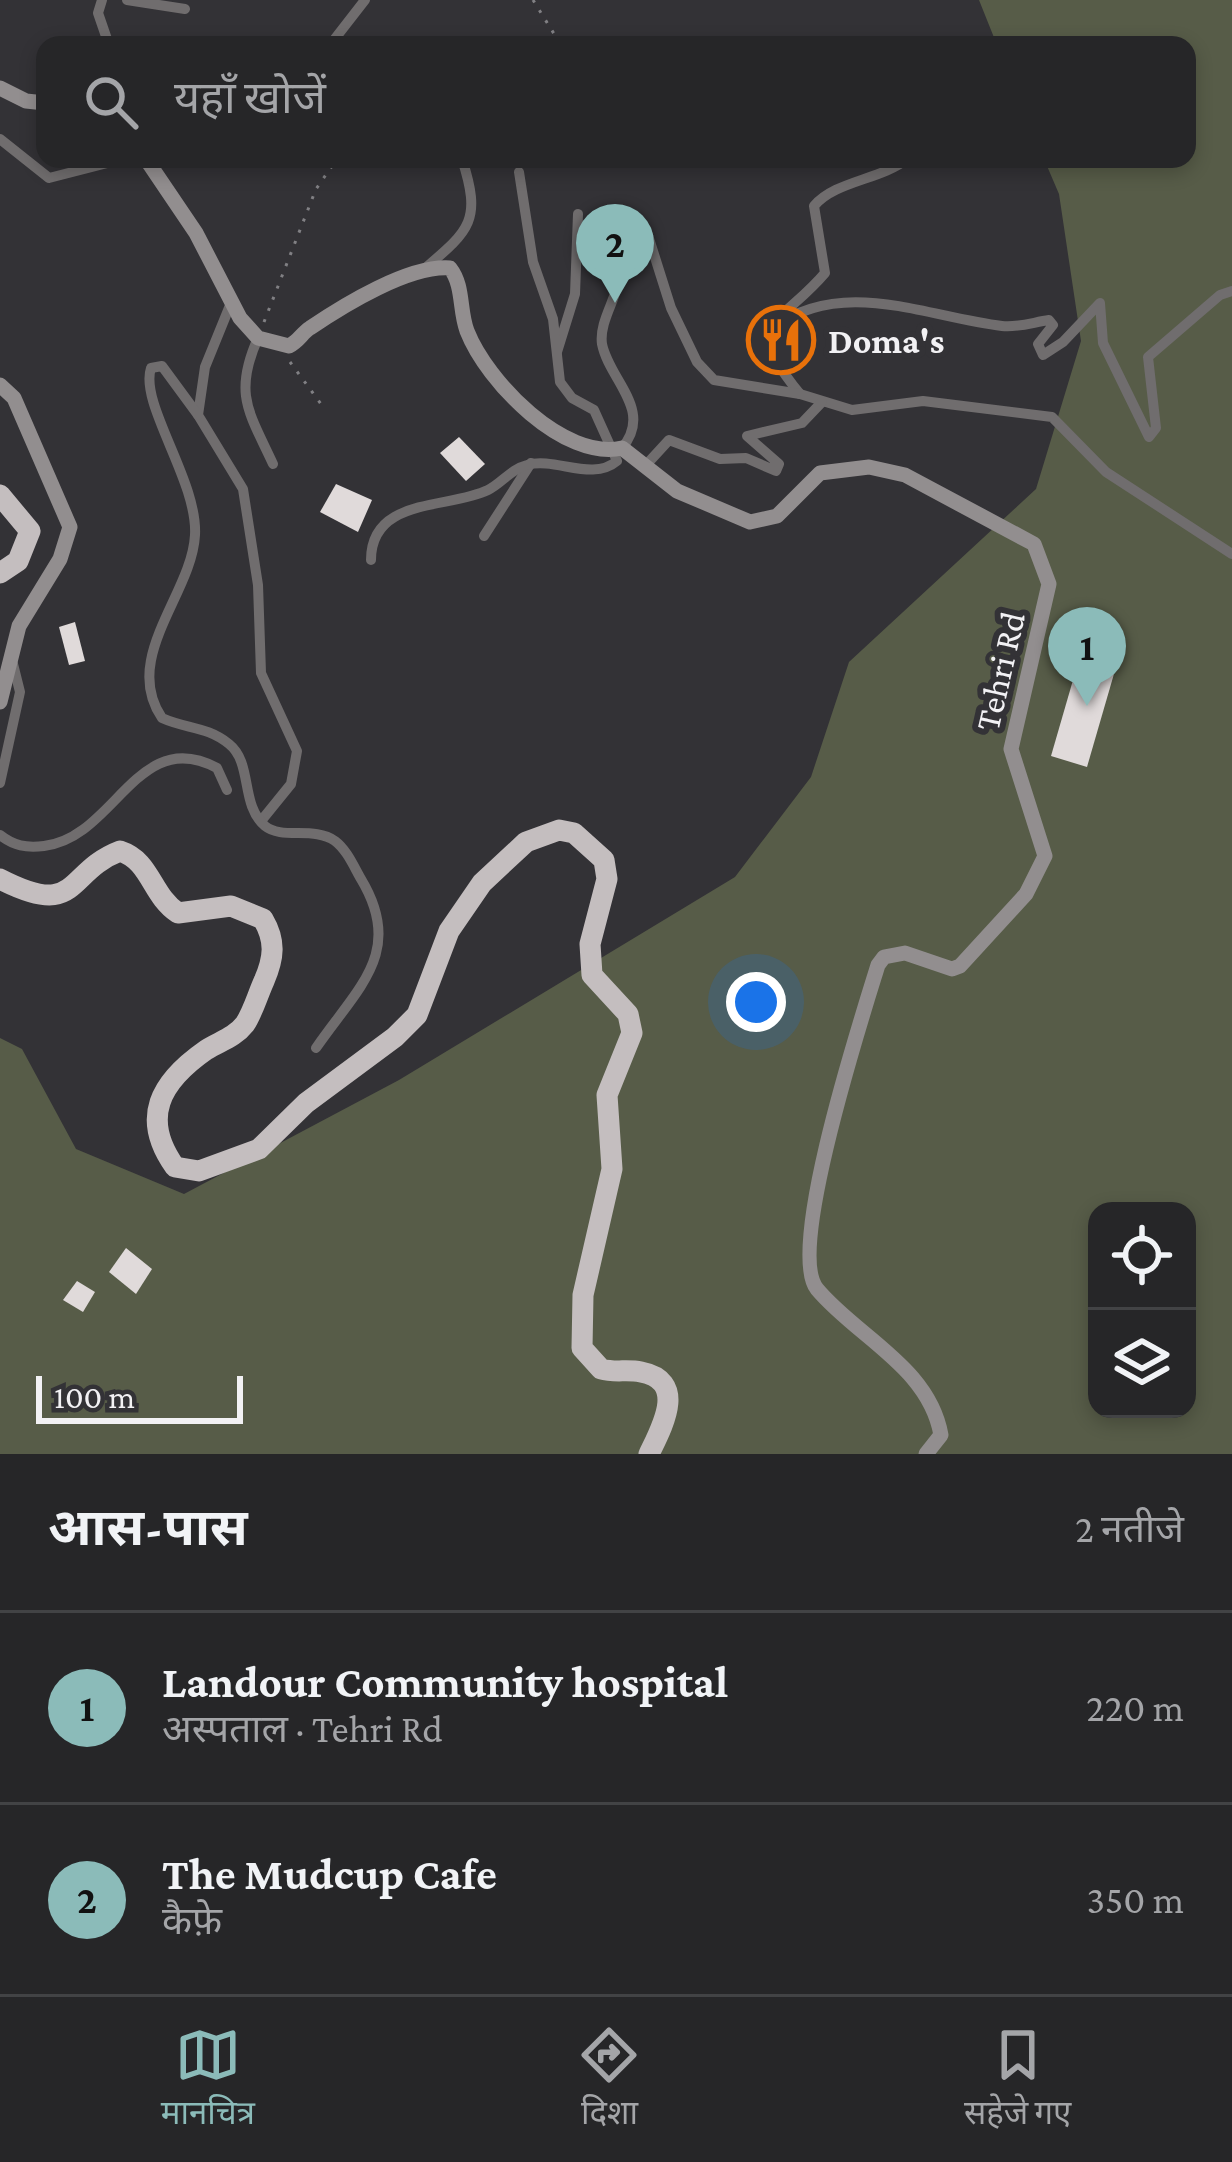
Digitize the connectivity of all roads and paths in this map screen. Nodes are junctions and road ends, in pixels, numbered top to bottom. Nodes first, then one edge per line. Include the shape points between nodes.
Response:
1 (102, 0) edge
2 (128, 0) edge
3 (364, 0) edge
4 (533, 0) edge
5 (185, 9) dead end
6 (106, 36) edge
7 (337, 36) edge
8 (555, 36) edge
9 (0, 88) edge
10 (36, 100) edge
11 (0, 140) edge
12 (36, 168) edge
13 (36, 168) edge
14 (88, 168) edge
15 (152, 168) edge
16 (330, 168) edge
17 (464, 168) edge
18 (893, 168) edge
19 (519, 172) dead end
20 (578, 214) dead end
21 (421, 272) junction
22 (1232, 291) edge
23 (231, 303) junction
24 (772, 328) junction
25 (262, 341) junction
26 (556, 355) junction
27 (0, 385) edge
28 (800, 394) junction
29 (822, 401) junction
30 (322, 404) dead end
31 (198, 415) junction
32 (618, 449) junction
33 (531, 463) junction
34 (273, 464) dead end
35 (646, 465) junction
36 (0, 495) edge
37 (484, 536) dead end
38 (1232, 554) edge
39 (370, 560) dead end
40 (0, 573) edge
41 (13, 664) junction
42 (0, 702) edge
43 (0, 783) edge
44 (227, 790) dead end
45 (261, 821) junction
46 (0, 836) edge
47 (0, 879) edge
48 (316, 1048) dead end
49 (649, 1454) edge
50 (926, 1454) edge

1 - 6 street
2 - 5 street
3 - 7 street
4 - 8 path
9 - 10 street
11 - 12 street
13 - 14 street via 49,178
15 - 23 street
16 - 25 path via 278,282
17 - 21 street via 473,200 468,228
18 - 24 street via 818,199 813,216 825,273
19 - 26 street
20 - 26 street via 575,294
21 - 25 street via 289,346
21 - 32 street, Tehri Rd via 450,268 479,356 532,412 578,443
22 - 24 street via 1148,357 1156,428 1149,437 1103,343 1100,303 1042,355 1038,344 1049,320 1005,327 881,302 831,304
23 - 25 street
23 - 31 street via 205,367
24 - 28 street via 775,362
25 - 30 path via 287,358
25 - 34 street via 244,368 242,392
26 - 32 street via 566,392 593,410
27 - 41 street via 14,398 70,527 20,626
28 - 29 street
28 - 32 street via 737,388 705,373 670,308 646,229 629,219 602,334 633,410 633,430
29 - 35 street via 802,423 747,436 779,464 776,471 669,440
29 - 38 street via 852,410 923,401 1052,417 1106,472
31 - 45 street via 243,489 261,674 297,751 291,784
31 - 45 street via 162,366 151,368 150,393 190,486 195,520 188,574 153,651 154,703 162,718 201,727 235,749
32 - 33 street via 614,465 598,470
32 - 35 street, Tehri Rd
33 - 37 street
33 - 39 street via 485,491 384,523
35 - 50 street, Tehri Rd via 692,500 757,523 777,516 820,473 886,468 1023,535 1048,570 1010,749 1045,856 1026,894 960,966 905,952 878,965 823,1160 808,1255 818,1291 900,1364 931,1404 941,1435
36 - 40 highway via 29,531 18,561
41 - 42 street
41 - 43 street via 20,692
44 - 46 street via 217,768 173,757 139,774 69,841 20,847
45 - 48 street via 273,831 334,841 382,925 376,956
47 - 49 highway via 46,896 64,893 120,851 143,864 158,896 178,913 231,906 263,919 274,945 271,964 246,1023 170,1081 159,1102 155,1134 167,1156 175,1167 199,1172 259,1149 417,1015 449,931 506,856 559,830 593,846 607,879 590,944 592,975 628,1013 632,1033 608,1095 612,1169 583,1295 582,1348 601,1369 639,1371 662,1383 670,1403

